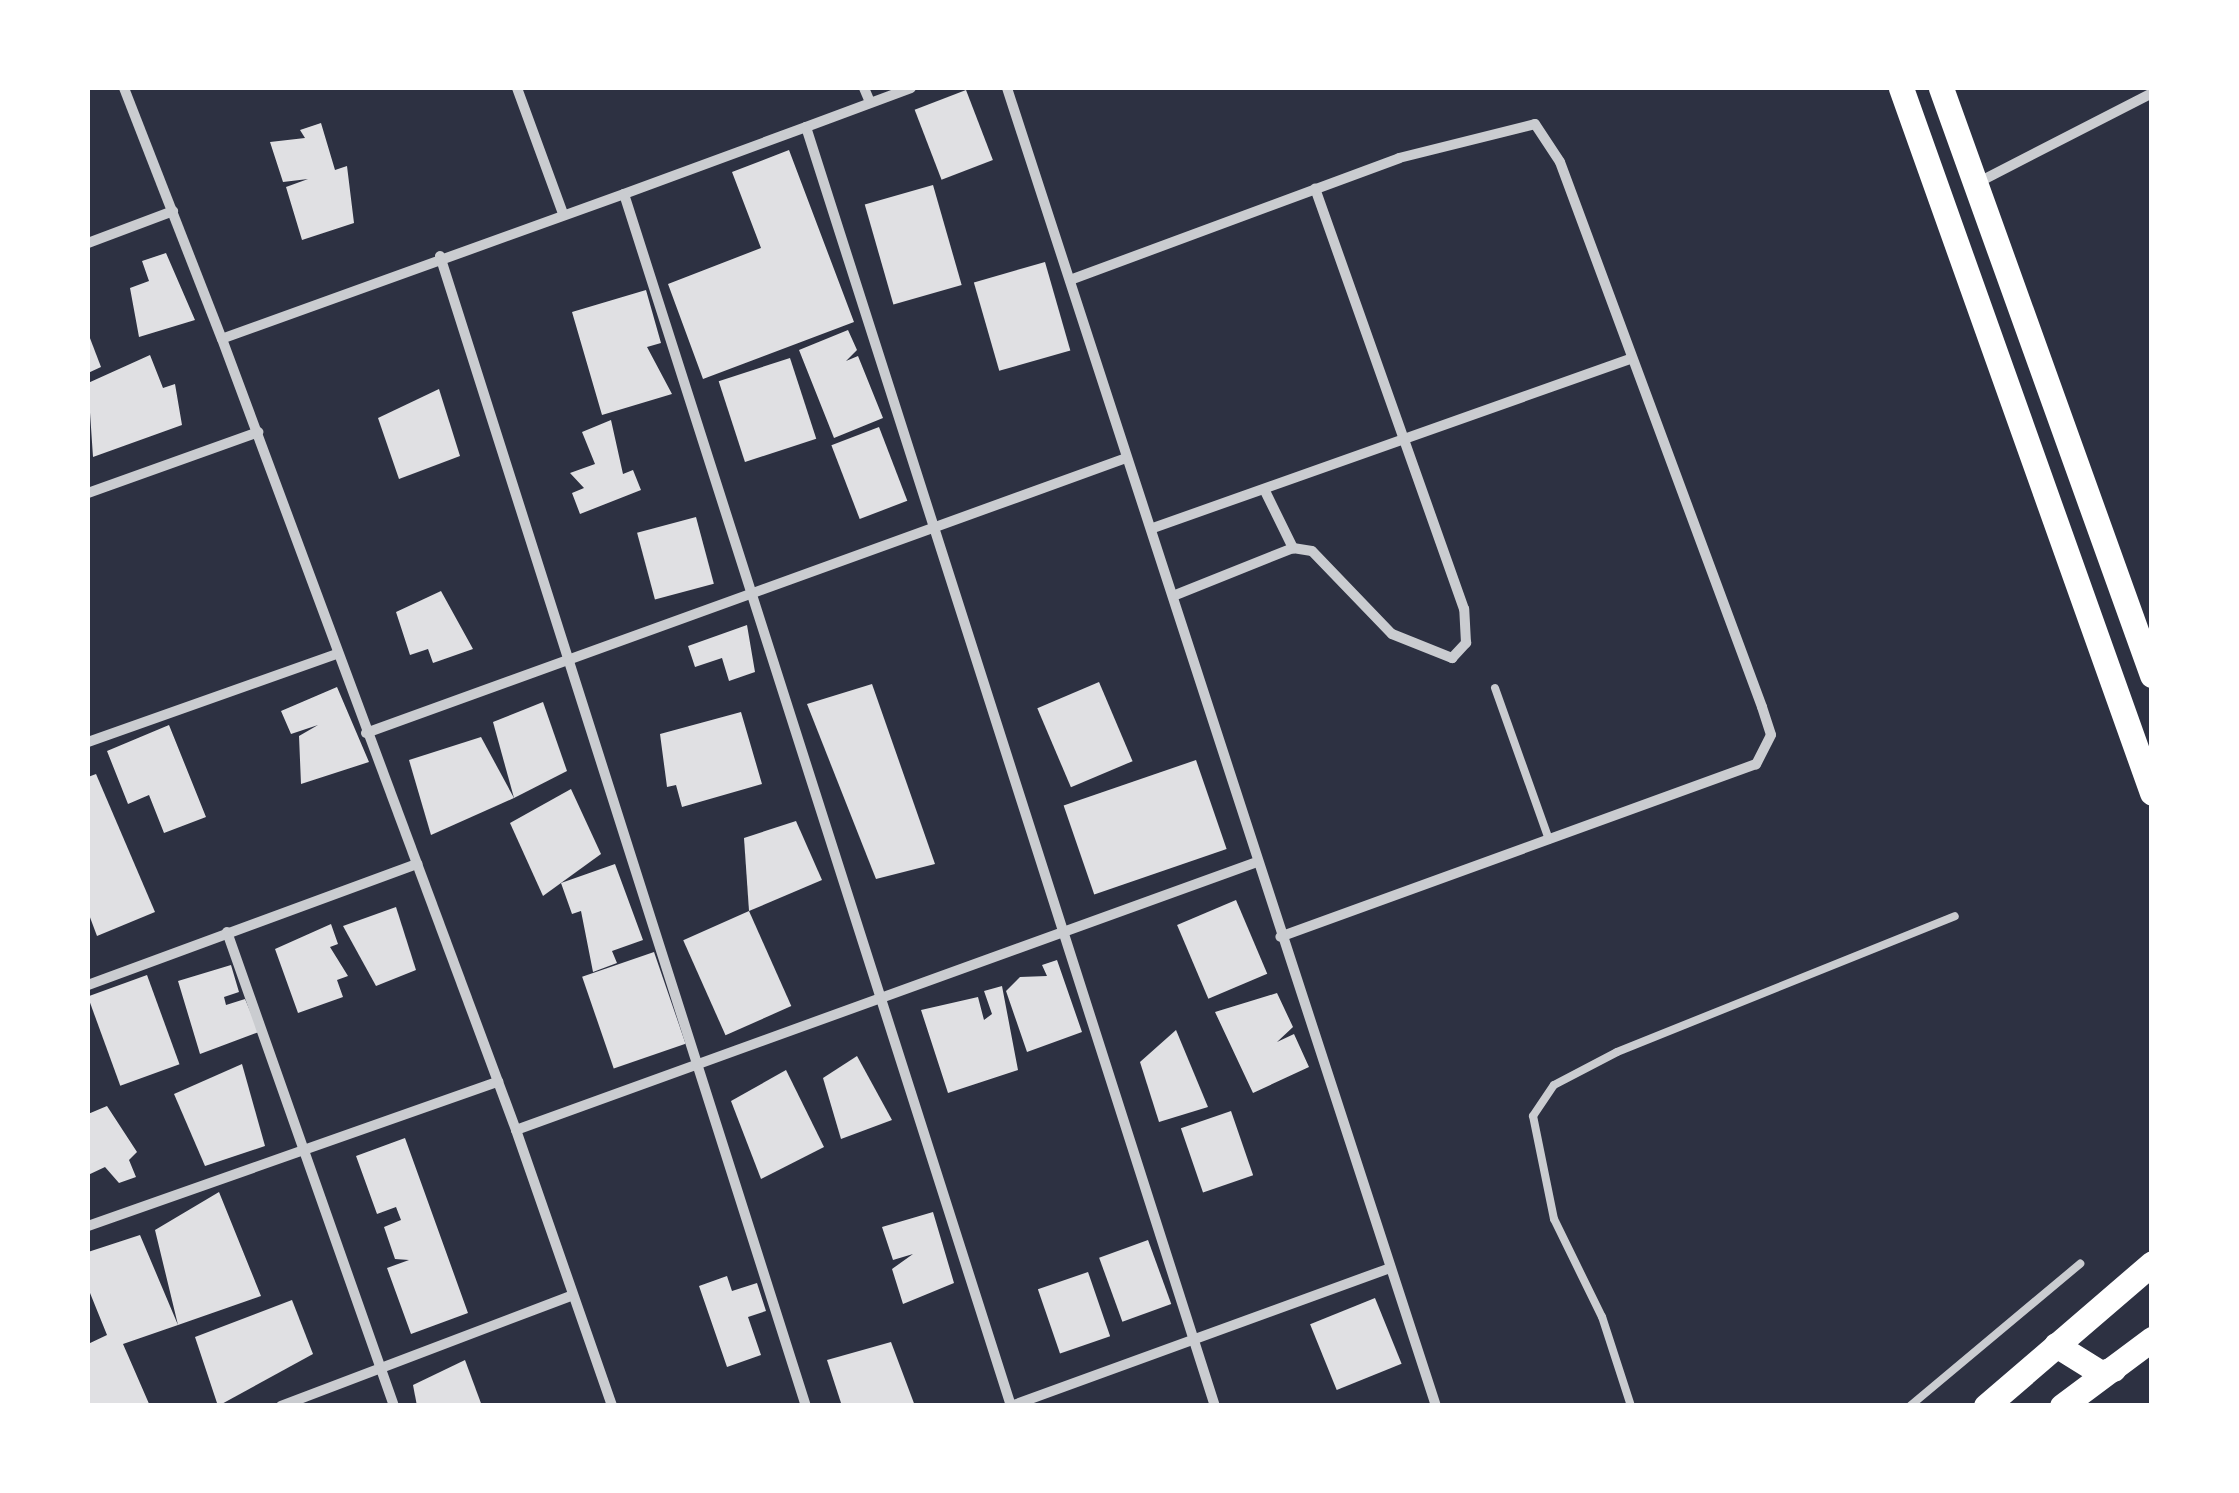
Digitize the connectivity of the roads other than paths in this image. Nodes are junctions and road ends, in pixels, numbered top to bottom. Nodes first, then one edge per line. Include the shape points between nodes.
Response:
1 (124, 88) edge
2 (517, 88) edge
3 (864, 88) edge
4 (910, 88) edge
5 (1007, 88) edge
6 (1901, 88) edge
7 (1942, 88) edge
8 (2152, 93) edge
9 (870, 102) junction
10 (806, 127) junction
11 (1976, 184) junction
12 (1315, 189) junction
13 (624, 194) junction
14 (174, 211) junction
15 (563, 214) junction
16 (88, 243) edge
17 (440, 256) junction
18 (1070, 280) junction
19 (222, 339) junction
20 (1630, 359) junction
21 (258, 432) junction
22 (1406, 441) junction
23 (1126, 458) junction
24 (1265, 490) junction
25 (88, 493) edge
26 (933, 524) junction
27 (1154, 528) junction
28 (1293, 548) junction
29 (747, 594) junction
30 (1174, 596) junction
31 (337, 654) junction
32 (570, 657) junction
33 (2152, 675) edge
34 (1495, 688) dead end
35 (366, 733) junction
36 (88, 742) edge
37 (2152, 793) edge
38 (1550, 840) junction
39 (1254, 862) junction
40 (418, 864) junction
41 (1955, 916) dead end
42 (227, 932) junction
43 (1059, 932) junction
44 (1280, 937) junction
45 (88, 985) edge
46 (878, 1000) junction
47 (697, 1066) junction
48 (498, 1082) junction
49 (516, 1130) junction
50 (302, 1148) junction
51 (88, 1226) edge
52 (2080, 1264) dead end
53 (2152, 1264) edge
54 (1388, 1269) junction
55 (573, 1295) junction
56 (2152, 1338) edge
57 (1194, 1342) junction
58 (2056, 1345) junction
59 (2152, 1357) edge
60 (382, 1369) junction
61 (2100, 1372) junction
62 (281, 1406) edge
63 (394, 1406) edge
64 (612, 1406) edge
65 (806, 1406) edge
66 (1215, 1406) edge
67 (1436, 1406) edge
68 (1630, 1406) edge
69 (1910, 1406) edge
70 (1986, 1406) edge
71 (2062, 1406) edge

1 - 14 street
2 - 15 street
3 - 9 street
4 - 9 street
5 - 18 street
6 - 37 highway
7 - 11 highway
8 - 11 street
9 - 10 street
10 - 13 street
10 - 26 street
11 - 33 highway
12 - 18 street
12 - 20 street via 1535,124 1560,162
12 - 22 street
13 - 15 street
13 - 29 street
14 - 16 street
14 - 19 street
15 - 17 street
17 - 19 street
17 - 32 street
18 - 23 street
19 - 21 street
20 - 22 street
20 - 38 street via 1771,735 1756,764
21 - 25 street
21 - 31 street
22 - 24 street
22 - 28 street via 1464,609 1460,653 1431,655 1392,634 1332,566
23 - 26 street
23 - 27 street
24 - 27 street
24 - 28 street
26 - 29 street
26 - 43 street
27 - 30 street
28 - 30 street
29 - 32 street
29 - 46 street
30 - 39 street
31 - 35 street
31 - 36 street
32 - 35 street
32 - 47 street
34 - 38 lane
35 - 40 street
38 - 44 street
39 - 43 street
39 - 44 street
40 - 42 street
40 - 48 street
41 - 68 lane via 1618,1052 1554,1085 1533,1116 1554,1219 1602,1317
42 - 45 street
42 - 50 street
43 - 46 street
43 - 57 street
44 - 54 street via 1350,1128
46 - 47 street
46 - 57 street via 1012,1406
47 - 49 street
47 - 65 street
48 - 49 street
48 - 50 street
49 - 55 street
50 - 51 street
50 - 60 street
52 - 69 lane
53 - 58 highway
54 - 57 street
54 - 67 street
55 - 60 street
55 - 64 street
56 - 61 highway
57 - 66 street
58 - 61 highway
58 - 70 highway
59 - 61 highway
60 - 62 street
60 - 63 street
61 - 71 highway

